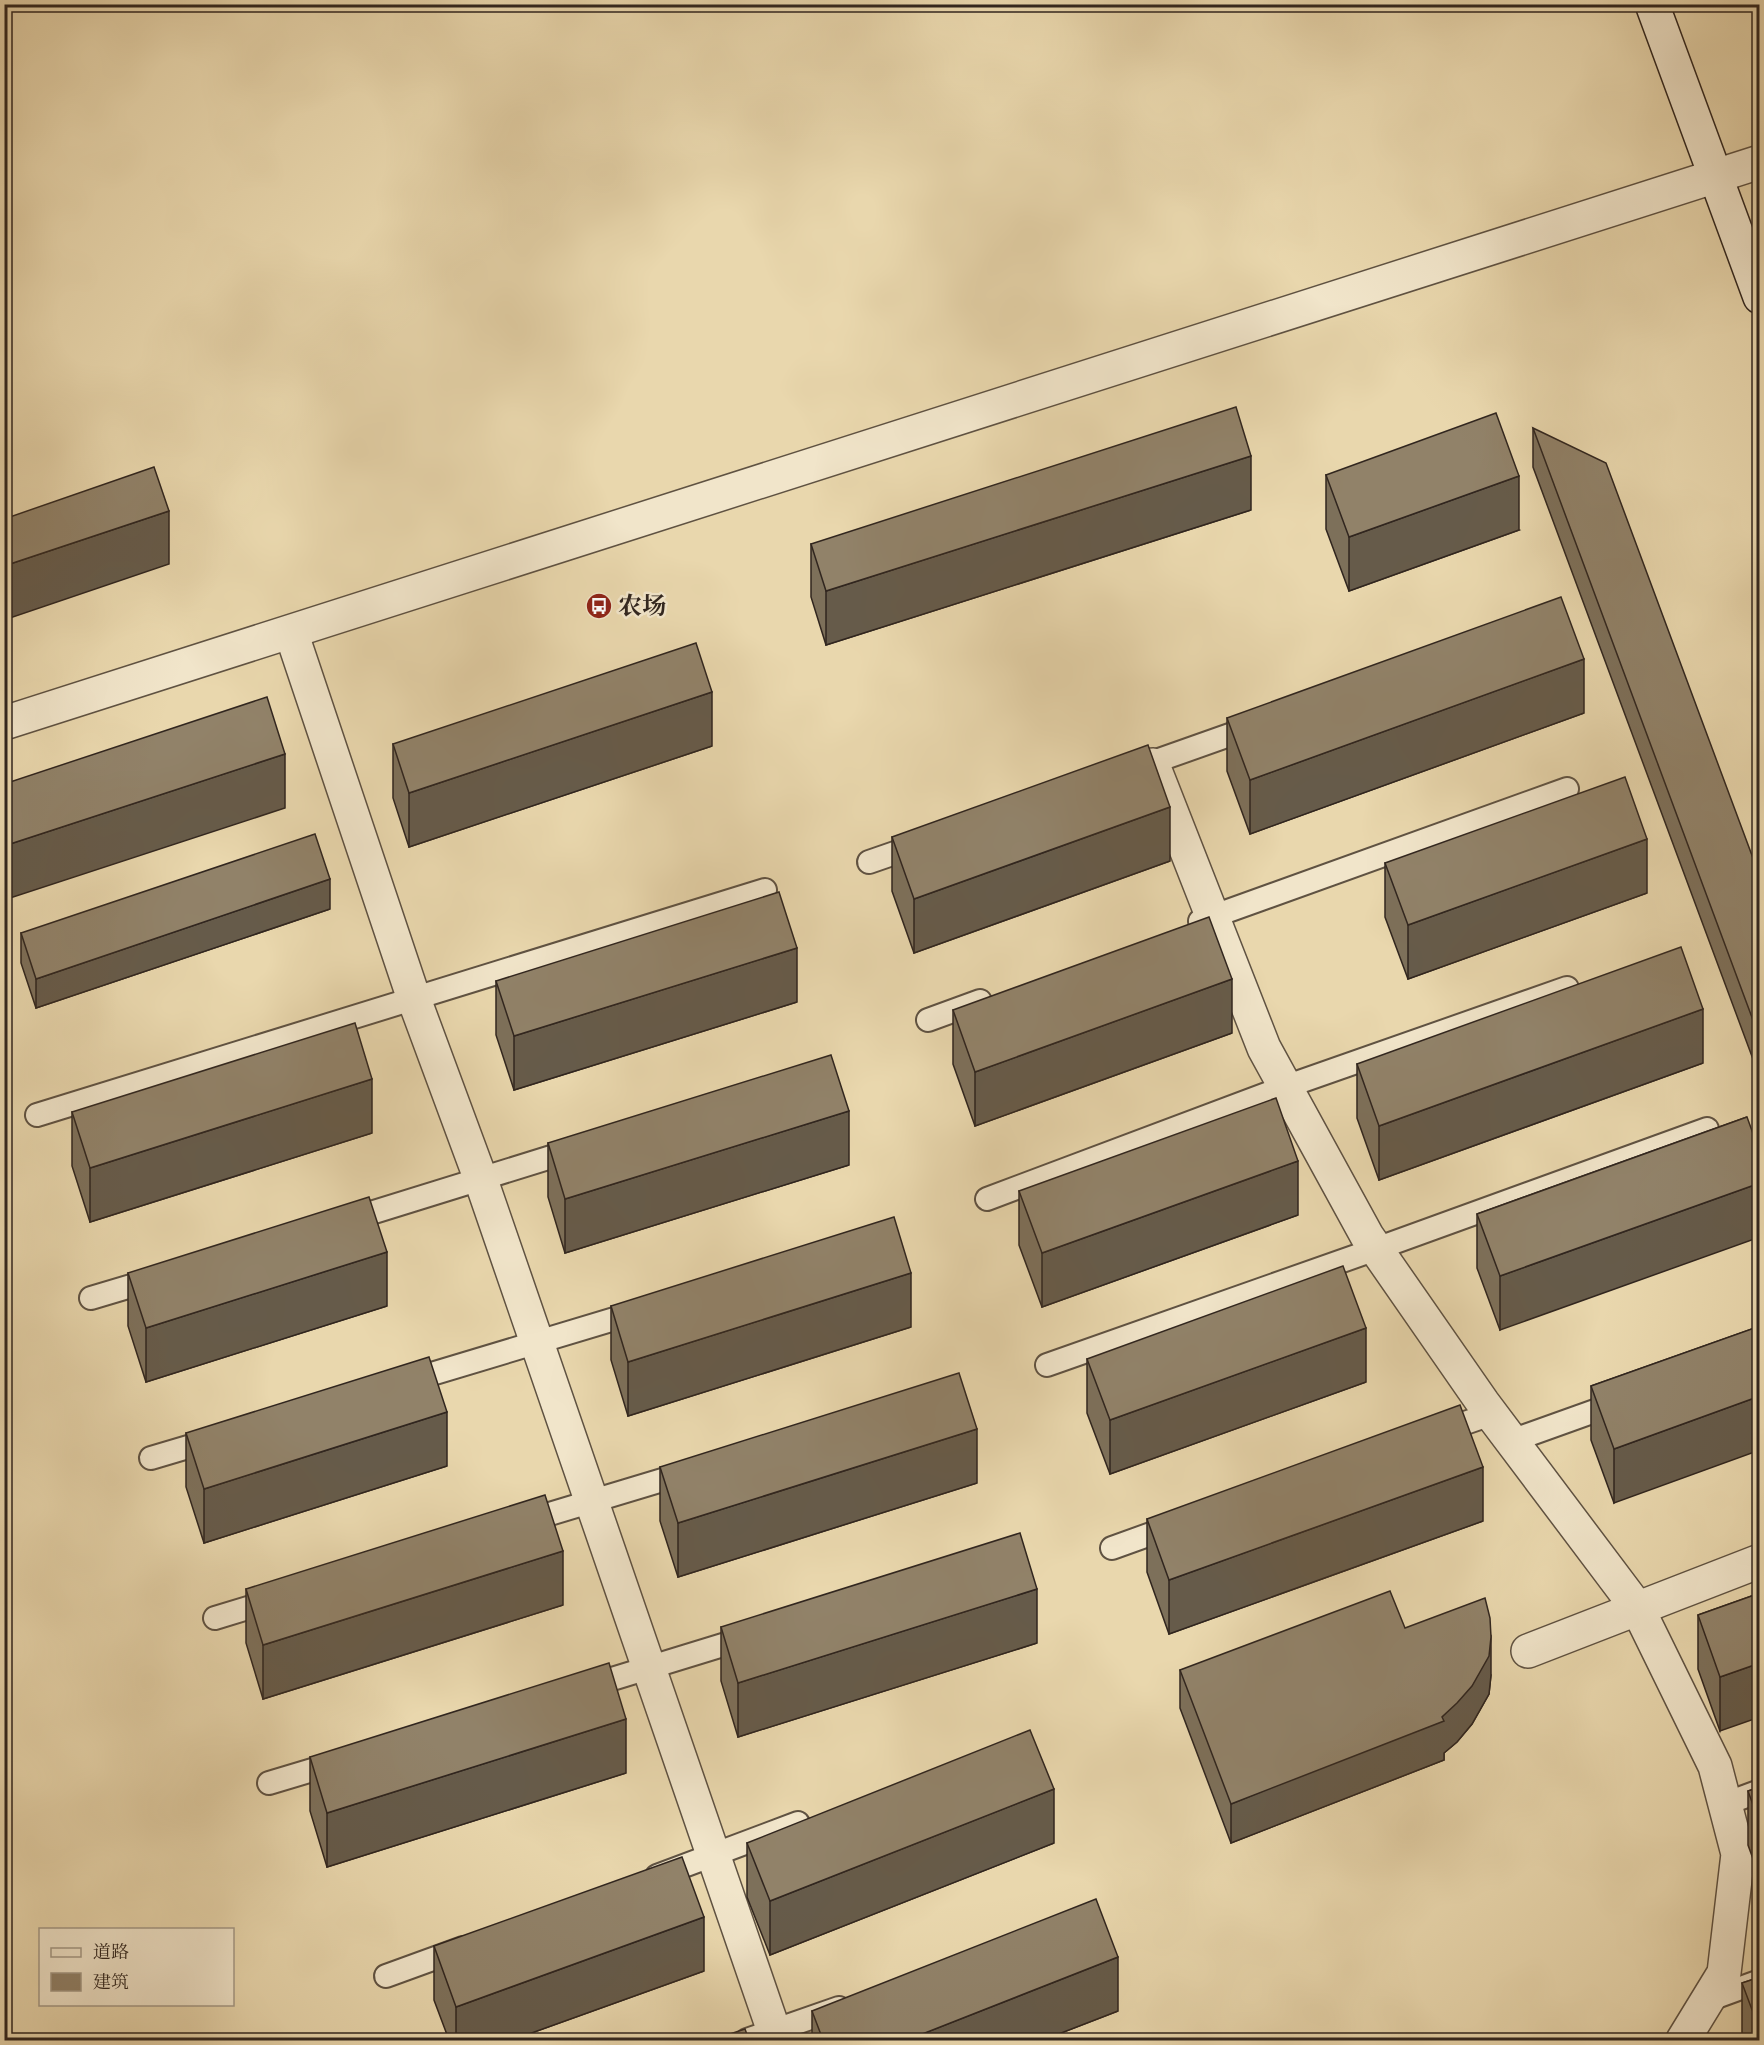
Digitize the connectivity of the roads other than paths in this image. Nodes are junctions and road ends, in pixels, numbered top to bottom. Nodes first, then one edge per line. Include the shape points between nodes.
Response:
1 (1652, 4) edge
2 (1760, 162) edge
3 (1716, 177) junction
4 (1760, 297) edge
5 (291, 632) junction
6 (1275, 719) edge
7 (4, 723) edge
8 (1152, 762) junction
9 (1119, 773) edge
10 (1567, 789) dead end
11 (945, 835) edge
12 (869, 862) dead end
13 (765, 890) dead end
14 (1212, 917) junction
15 (1179, 929) edge
16 (1582, 983) edge
17 (1004, 992) edge
18 (414, 999) junction
19 (928, 1020) dead end
20 (1285, 1087) junction
21 (37, 1115) dead end
22 (1707, 1129) edge
23 (594, 1144) edge
24 (480, 1180) junction
25 (987, 1199) dead end
26 (320, 1229) edge
27 (1376, 1249) junction
28 (183, 1270) edge
29 (91, 1298) dead end
30 (660, 1305) edge
31 (537, 1343) junction
32 (1047, 1365) dead end
33 (389, 1387) edge
34 (1635, 1396) edge
35 (1491, 1414) junction
36 (230, 1434) edge
37 (1424, 1437) edge
38 (1511, 1441) junction
39 (150, 1458) dead end
40 (705, 1468) edge
41 (591, 1501) junction
42 (1201, 1516) edge
43 (500, 1530) edge
44 (1112, 1548) dead end
45 (1760, 1561) edge
46 (295, 1593) edge
47 (1638, 1609) junction
48 (215, 1618) dead end
49 (774, 1629) edge
50 (1528, 1651) dead end
51 (649, 1668) junction
52 (570, 1692) edge
53 (358, 1756) edge
54 (268, 1783) dead end
55 (1760, 1791) edge
56 (1725, 1804) junction
57 (822, 1813) edge
58 (713, 1856) junction
59 (637, 1884) edge
60 (484, 1940) edge
61 (386, 1976) dead end
62 (1760, 1981) edge
63 (861, 2000) edge
64 (1708, 2000) junction
65 (766, 2037) edge
66 (1683, 2040) edge

1 - 3 street
2 - 3 street
3 - 4 street
3 - 5 street
5 - 7 street
5 - 18 street
6 - 8 lane
8 - 9 lane
8 - 14 street
10 - 14 lane
11 - 12 lane
13 - 18 lane
14 - 15 lane
14 - 20 street via 1263,1048
16 - 20 lane
17 - 19 lane
18 - 21 lane
18 - 24 street
20 - 25 lane
20 - 27 street
22 - 27 lane
23 - 24 lane
24 - 26 lane
24 - 31 street
27 - 32 lane
27 - 35 street
28 - 29 lane
30 - 31 lane
31 - 33 lane
31 - 41 street
34 - 38 lane
35 - 37 lane
35 - 38 street
36 - 39 lane
38 - 47 street
40 - 41 lane
41 - 43 lane
41 - 51 street
42 - 44 lane
45 - 47 street
46 - 48 lane
47 - 50 street
47 - 56 street via 1715,1766
49 - 51 lane
51 - 52 lane
51 - 58 street
53 - 54 lane
55 - 56 lane
56 - 64 street via 1738,1854 1724,1973
57 - 58 lane
58 - 59 lane
58 - 65 street
60 - 61 lane
62 - 64 lane
63 - 65 lane
64 - 66 street

